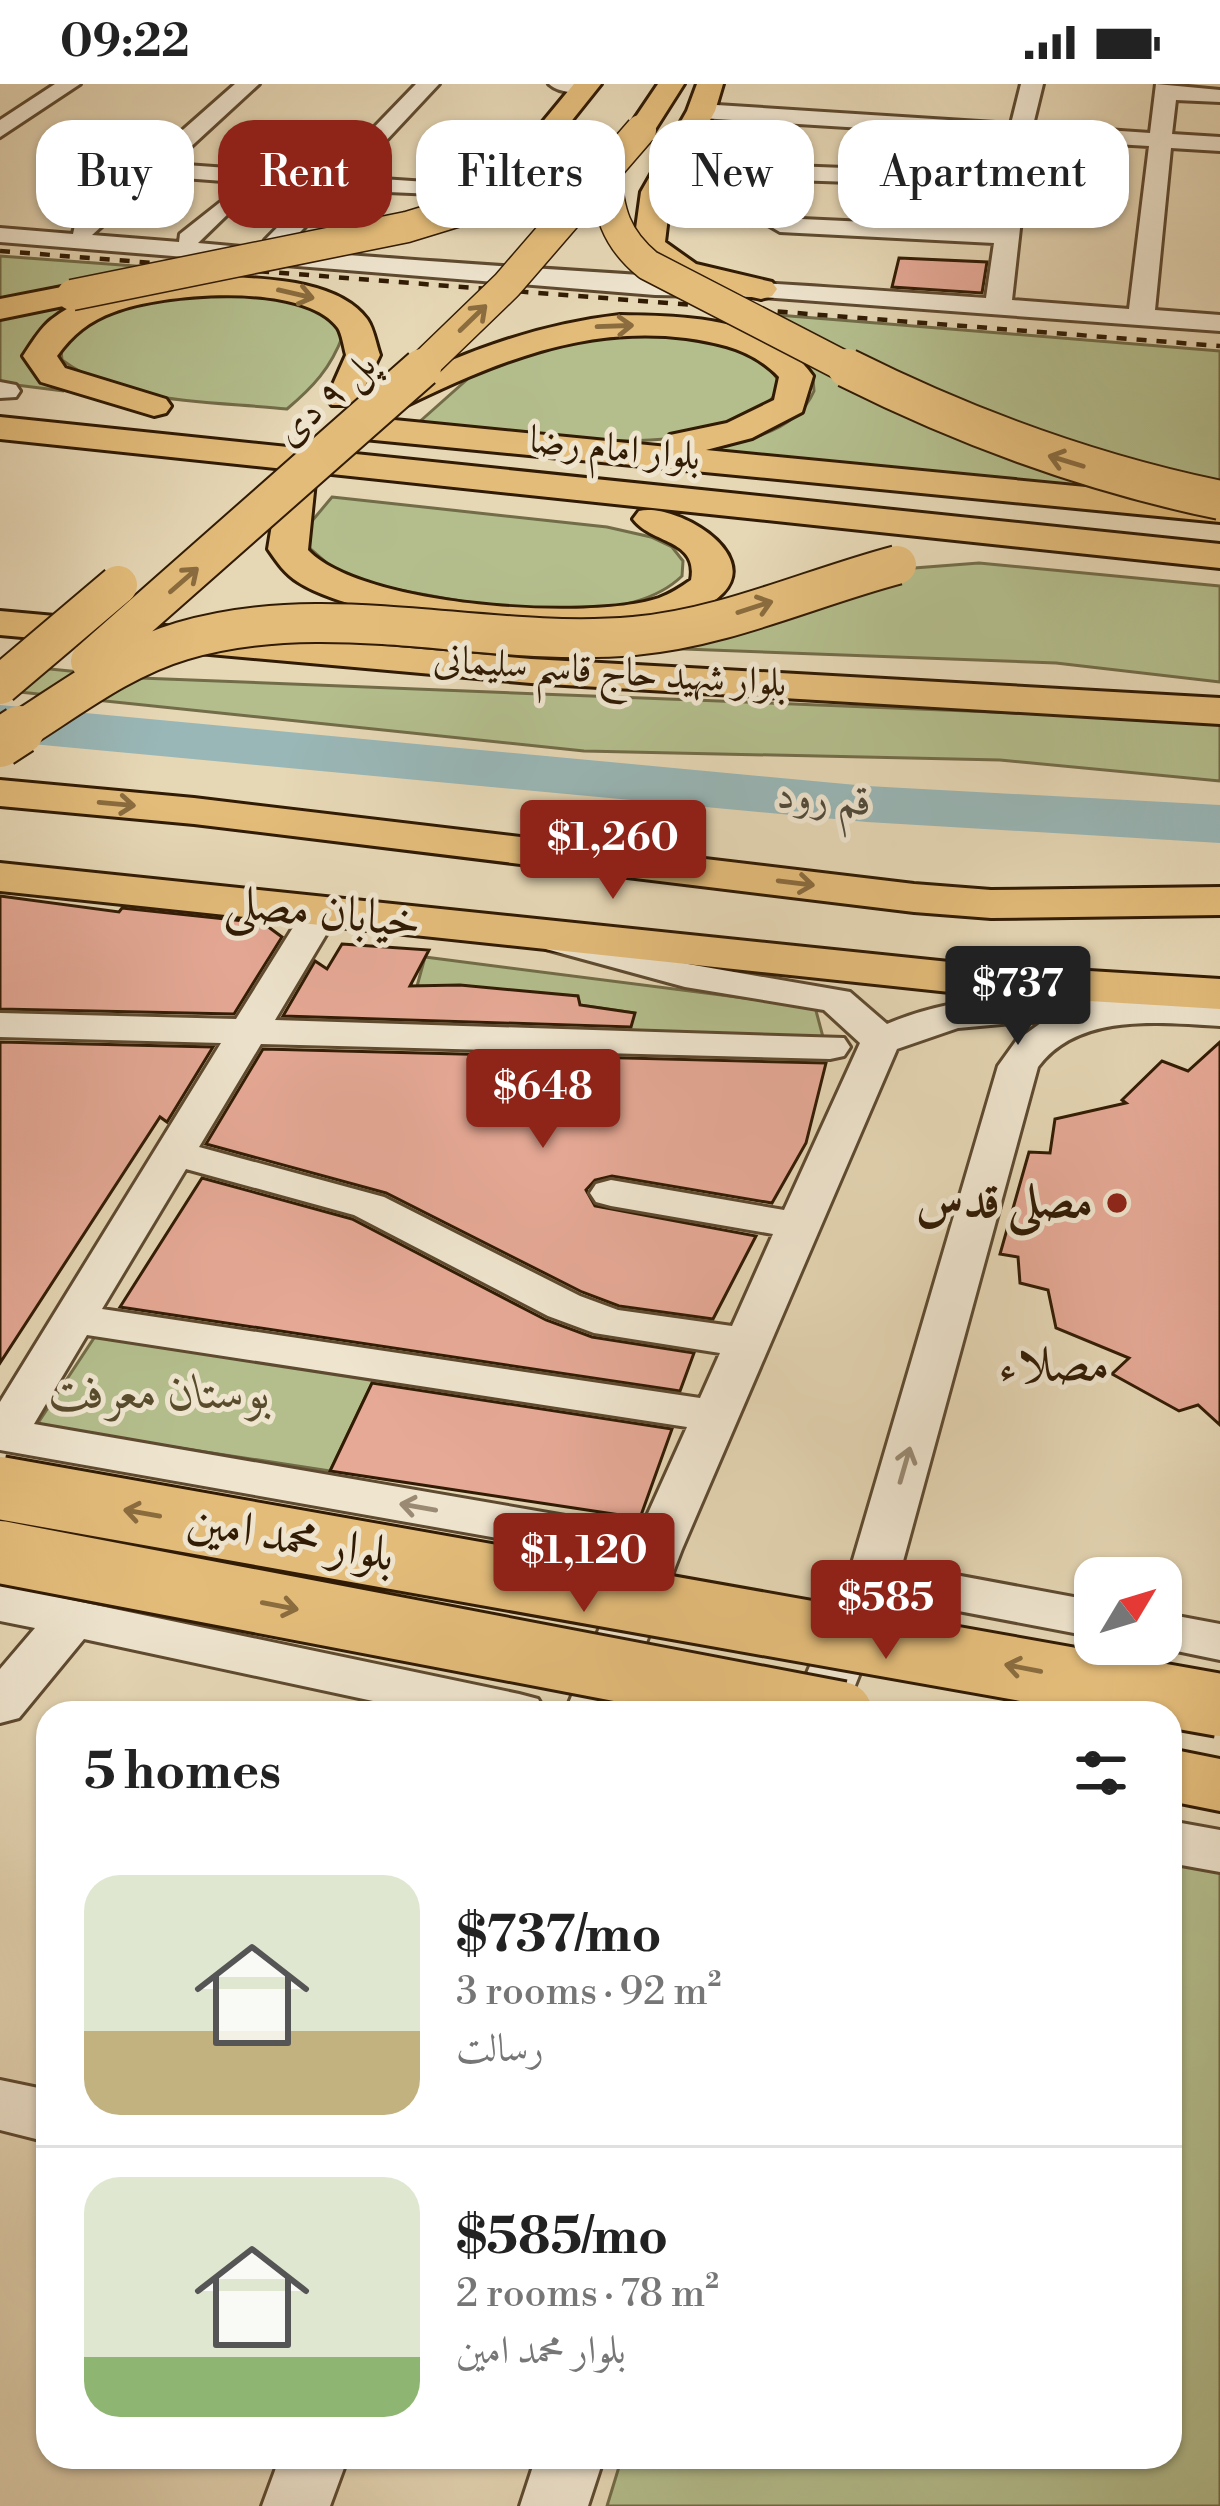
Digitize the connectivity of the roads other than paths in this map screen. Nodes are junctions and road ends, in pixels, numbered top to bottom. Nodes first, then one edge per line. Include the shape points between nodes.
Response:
1 (49, 84) edge
2 (69, 84) edge
3 (248, 84) edge
4 (428, 84) edge
5 (670, 84) edge
6 (1032, 84) edge
7 (578, 85) edge
8 (1167, 89) edge
9 (1220, 96) edge
10 (705, 98) edge
11 (10, 113) edge
12 (803, 118) junction
13 (553, 120) edge
14 (924, 120) edge
15 (1023, 120) edge
16 (392, 122) edge
17 (194, 132) edge
18 (1129, 139) edge
19 (1162, 141) junction
20 (0, 142) edge
21 (1220, 144) edge
22 (625, 148) edge
23 (218, 212) edge
24 (416, 214) edge
25 (838, 217) edge
26 (0, 224) edge
27 (416, 224) edge
28 (97, 228) edge
29 (302, 228) edge
30 (514, 228) edge
31 (556, 228) edge
32 (617, 228) edge
33 (651, 228) edge
34 (1007, 228) edge
35 (778, 229) junction
36 (0, 235) edge
37 (90, 235) junction
38 (1006, 236) junction
39 (189, 239) junction
40 (289, 246) junction
41 (998, 307) junction
42 (0, 309) edge
43 (1141, 317) junction
44 (1220, 323) edge
45 (2, 395) edge
46 (387, 402) junction
47 (332, 410) junction
48 (0, 428) edge
49 (578, 450) junction
50 (375, 469) junction
51 (297, 482) junction
52 (237, 484) dead end
53 (1220, 500) edge
54 (1220, 512) edge
55 (652, 519) junction
56 (1220, 530) edge
57 (1004, 554) junction
58 (1220, 556) edge
59 (146, 562) dead end
60 (1220, 578) edge
61 (0, 623) edge
62 (0, 657) edge
63 (531, 671) junction
64 (686, 678) junction
65 (0, 686) edge
66 (1220, 690) edge
67 (1220, 711) edge
68 (0, 741) edge
69 (0, 793) edge
70 (0, 877) edge
71 (1220, 902) edge
72 (320, 913) junction
73 (545, 938) junction
74 (1220, 994) edge
75 (1144, 1011) junction
76 (1220, 1015) edge
77 (0, 1024) edge
78 (250, 1032) junction
79 (830, 1046) dead end
80 (878, 1046) junction
81 (175, 1153) junction
82 (611, 1193) dead end
83 (800, 1226) junction
84 (74, 1319) junction
85 (748, 1343) junction
86 (716, 1417) junction
87 (1, 1452) edge
88 (657, 1550) junction
89 (0, 1552) edge
90 (874, 1577) junction
91 (0, 1603) edge
92 (1074, 1614) edge
93 (74, 1618) junction
94 (1182, 1635) edge
95 (1220, 1642) edge
96 (463, 1701) edge
97 (597, 1701) edge
98 (778, 1701) edge
99 (822, 1701) edge
100 (0, 1704) edge
101 (1220, 1706) edge
102 (1182, 1777) edge
103 (1220, 1785) edge
104 (1182, 1844) edge
105 (1220, 1852) edge
106 (0, 2104) edge
107 (36, 2113) edge
108 (310, 2469) edge
109 (566, 2469) edge
110 (296, 2506) edge
111 (554, 2506) edge

1 - 11 street
2 - 11 street
3 - 17 street
4 - 16 street
5 - 22 main road, پل ۹ دی, bridge
6 - 15 street
7 - 13 main road
8 - 9 street
8 - 19 street
10 - 12 street
11 - 20 street via 22,127
12 - 14 street via 868,113
12 - 35 street
18 - 19 street
19 - 21 street
19 - 43 street
23 - 39 street
24 - 40 main road
25 - 35 street
26 - 37 street
27 - 42 main road, bridge
28 - 37 street
29 - 40 street
30 - 47 main road, پل ۹ دی via 470,282
46 -> 31 main road, پل ۹ دی, bridge
53 -> 32 main road, bridge via 1067,462 914,404 708,297 626,245
33 - 35 main road via 649,243 678,269
34 - 38 street
35 - 37 street via 656,287
35 - 38 street
35 - 40 street via 658,272
35 - 41 street
36 - 37 street
37 - 39 street
38 - 41 street
39 - 40 street
41 - 43 street
43 - 44 street
45 -> 47 main road via 166,407 53,375 40,356 45,340 82,312 152,292 221,286 308,296 343,310 358,328 364,356
45 - 56 main road, بلوار امام رضا
46 -> 49 main road via 520,341 616,325 719,333 769,350 796,376 790,405 745,430
46 - 51 main road, پل ۹ دی, bridge
47 - 49 main road
47 - 52 main road, پل ۹ دی
48 - 50 main road, بلوار امام رضا
49 - 54 main road
50 - 55 main road via 464,495
50 - 58 main road, بلوار امام رضا
51 - 55 main road via 287,549 300,567 398,602 538,618 667,609 709,585 714,572 705,548
68 -> 51 main road, پل ۹ دی, bridge
55 - 57 main road
57 - 60 main road
68 -> 57 main road, bridge via 151,652 237,628 327,619 527,637 635,635 716,620 897,565
59 - 65 main road, bridge
61 - 63 main road, بلوار شهید حاج قاسم سلیمانی
62 - 63 main road via 326,676
63 - 64 main road, بلوار شهید حاج قاسم سلیمانی
64 - 66 main road via 1101,678
64 - 67 main road, بلوار شهید حاج قاسم سلیمانی
69 -> 71 main road via 914,898
70 - 72 main road, خیابان مصلی
72 - 73 main road, خیابان مصلی
72 - 78 street
73 - 74 main road, خیابان مصلی
73 - 80 street via 685,975 836,1000
75 - 76 street
75 - 80 street via 987,1010 932,1019
90 -> 75 street via 1018,1066 1034,1041 1064,1024
77 - 78 street
78 - 79 street
78 - 81 street
80 - 83 street
81 - 84 street
81 - 85 street via 369,1206 610,1323
82 - 83 street
83 - 85 street
84 - 86 street
84 - 87 street
85 - 86 street
86 - 88 street
88 -> 87 street
101 -> 87 main road, بلوار محمد امین, bridge
88 - 97 street
89 -> 98 main road, بلوار محمد امین, bridge
90 - 92 street
90 - 99 street
91 - 93 street
93 - 96 street
93 - 100 street
94 - 95 street
102 - 103 main road
104 - 105 street
106 - 107 street
108 - 110 street
109 - 111 street

